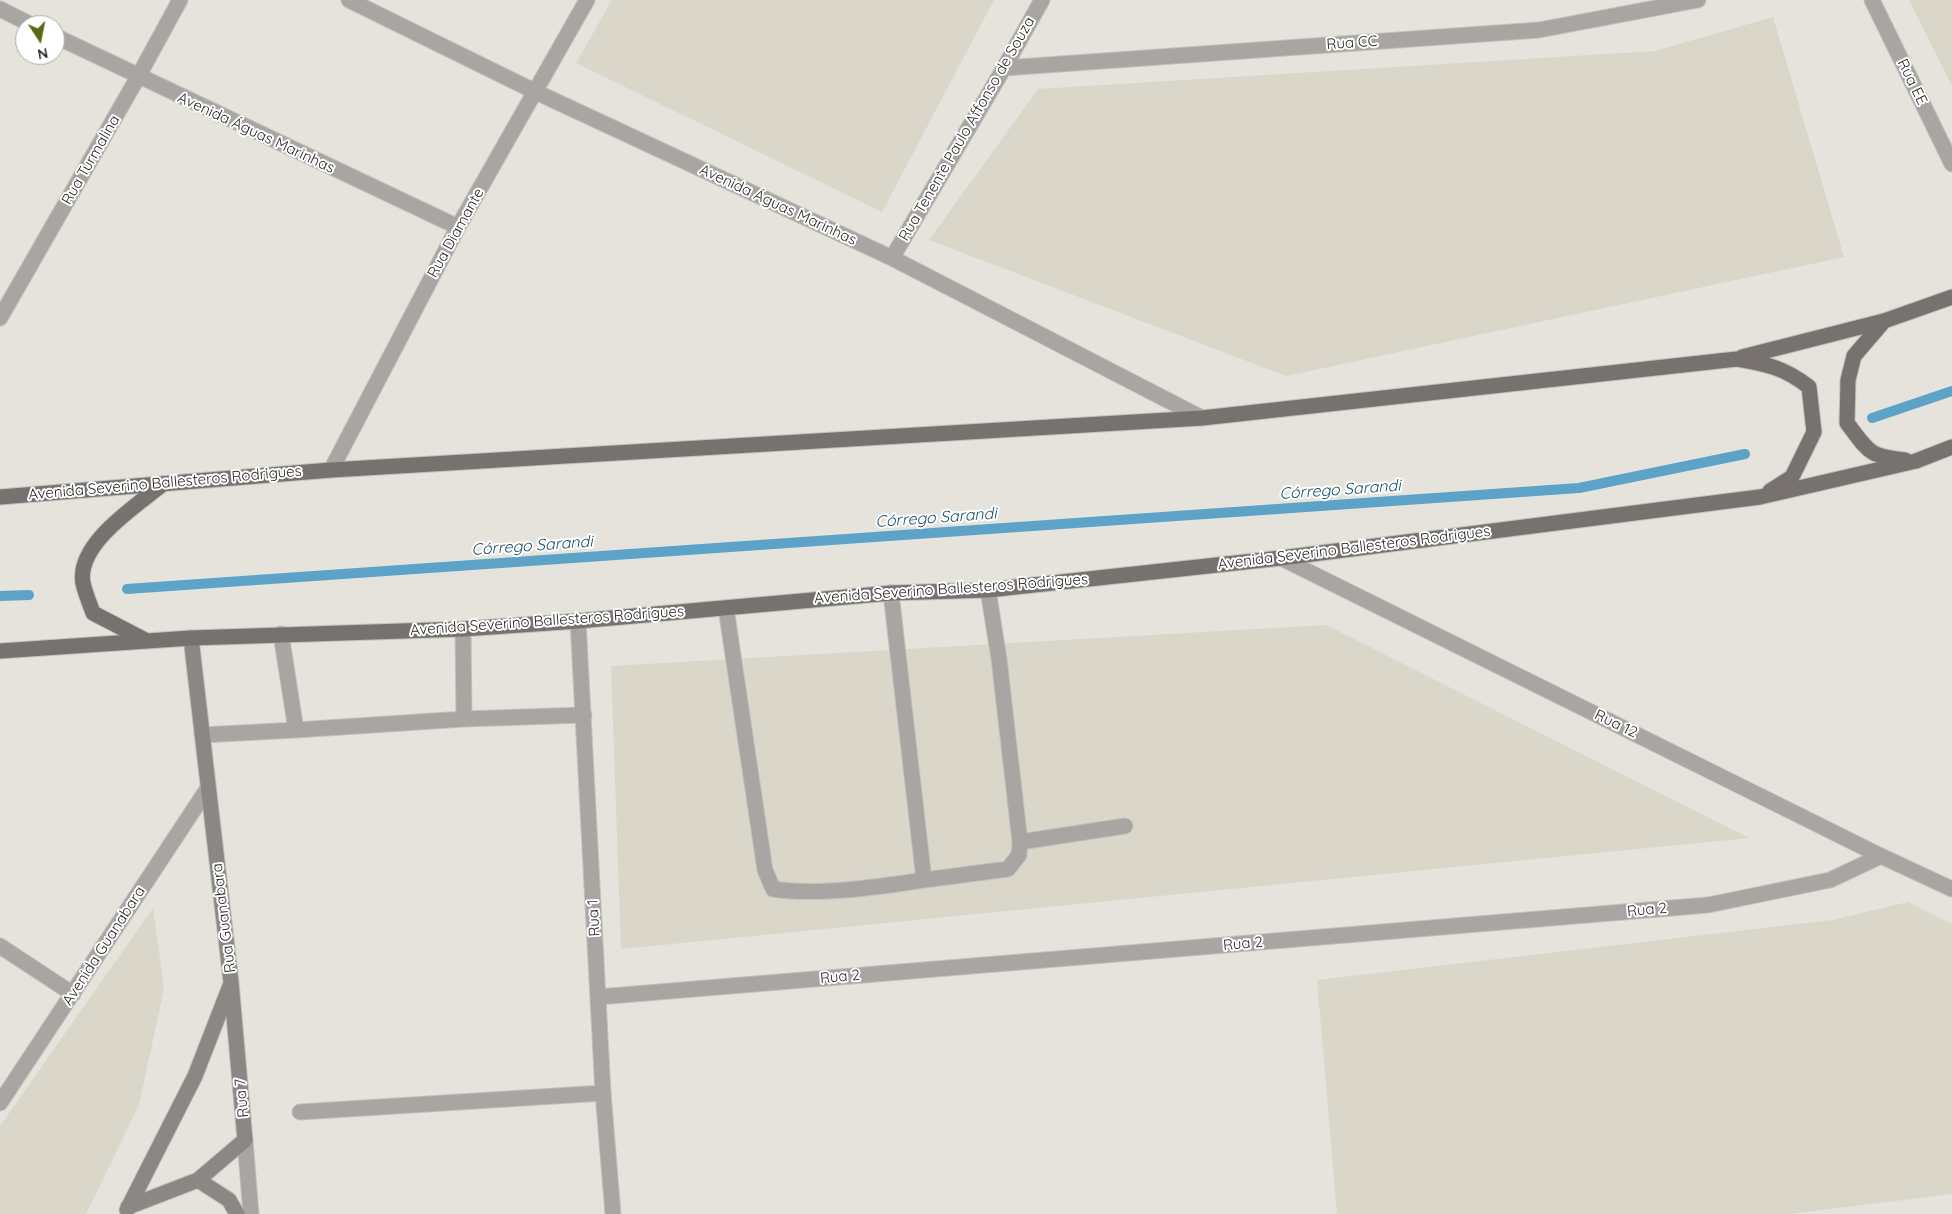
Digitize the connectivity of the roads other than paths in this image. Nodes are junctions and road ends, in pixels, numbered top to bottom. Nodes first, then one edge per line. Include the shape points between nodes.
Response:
1 (180, 0) edge
2 (349, 0) edge
3 (587, 0) edge
4 (1042, 0) edge
5 (1698, 0) edge
6 (1872, 0) edge
7 (0, 9) edge
8 (15, 16) edge
9 (65, 41) edge
10 (1004, 68) junction
11 (138, 77) junction
12 (536, 92) junction
13 (1952, 164) edge
14 (458, 227) junction
15 (892, 258) junction
16 (1952, 297) edge
17 (0, 318) edge
18 (1884, 321) junction
19 (1737, 359) junction
20 (1202, 418) junction
21 (1952, 447) edge
22 (1916, 462) junction
23 (330, 470) junction
24 (163, 484) junction
25 (0, 497) edge
26 (1760, 497) junction
27 (1281, 558) junction
28 (988, 590) junction
29 (891, 593) junction
30 (726, 608) junction
31 (578, 621) junction
32 (463, 629) junction
33 (281, 634) junction
34 (191, 638) junction
35 (147, 641) junction
36 (0, 651) edge
37 (584, 715) junction
38 (464, 719) junction
39 (296, 730) junction
40 (202, 735) junction
41 (208, 788) junction
42 (1124, 826) dead end
43 (1020, 842) junction
44 (1881, 856) junction
45 (924, 880) junction
46 (1952, 889) edge
47 (0, 946) edge
48 (231, 982) junction
49 (73, 994) junction
50 (598, 997) junction
51 (603, 1093) junction
52 (0, 1103) edge
53 (300, 1112) dead end
54 (245, 1140) junction
55 (198, 1180) junction
56 (127, 1211) edge
57 (237, 1214) edge
58 (251, 1214) edge
59 (613, 1214) edge

1 - 11 street, Rua Turmalina
2 - 12 street, Avenida Águas Marinhas
3 - 12 street, Rua Diamante
4 - 10 street, Rua Tenente Paulo Affonso de Souza
5 - 10 street, Rua CC via 1539,30
6 - 13 street, Rua EE
7 - 8 street
9 - 11 street, Avenida Águas Marinhas
10 - 15 street, Rua Tenente Paulo Affonso de Souza
11 - 14 street, Avenida Águas Marinhas
11 - 17 street, Rua Turmalina
12 - 14 street, Rua Diamante
12 - 15 street, Avenida Águas Marinhas
14 - 23 street, Rua Diamante
15 - 20 street, Avenida Águas Marinhas
16 - 18 main road
18 - 19 main road
18 - 22 main road via 1854,356 1848,380 1846,423 1878,457
19 - 20 main road, Avenida Severino Ballesteros Rodrigues
19 - 26 main road via 1767,364 1791,373 1809,388 1814,432 1792,477
20 - 23 main road, Avenida Severino Ballesteros Rodrigues
21 - 22 main road, Avenida Severino Ballesteros Rodrigues
22 - 26 main road, Avenida Severino Ballesteros Rodrigues
23 - 24 main road, Avenida Severino Ballesteros Rodrigues
24 - 25 main road, Avenida Severino Ballesteros Rodrigues
24 - 35 main road via 104,533 89,551 83,582 92,613
26 - 27 main road, Avenida Severino Ballesteros Rodrigues
27 - 28 main road, Avenida Severino Ballesteros Rodrigues
27 - 44 street, Rua 12
28 - 29 main road, Avenida Severino Ballesteros Rodrigues
28 - 43 street
29 - 30 main road, Avenida Severino Ballesteros Rodrigues
29 - 45 street
30 - 31 main road, Avenida Severino Ballesteros Rodrigues
30 - 45 street via 765,870 773,889 795,892
31 - 32 main road, Avenida Severino Ballesteros Rodrigues
31 - 37 street, Rua 1
32 - 33 main road, Avenida Severino Ballesteros Rodrigues
32 - 38 street
33 - 34 main road, Avenida Severino Ballesteros Rodrigues
33 - 39 street
34 - 35 main road, Avenida Severino Ballesteros Rodrigues
34 - 40 street, Rua Guanabara
35 - 36 main road, Avenida Severino Ballesteros Rodrigues
37 - 38 street
37 - 50 street, Rua 1
38 - 39 street
39 - 40 street
40 - 41 street, Rua Guanabara
41 - 48 street, Rua Guanabara
41 - 49 street, Avenida Guanabara
42 - 43 street
43 - 45 street via 1019,855 1008,870
44 - 46 street, Rua 12
44 - 50 street, Rua 2 via 1830,880 1708,905
47 - 49 street
48 - 54 street, Rua 7
48 - 56 street, Rua Guanabara via 195,1076
49 - 52 street, Avenida Guanabara
50 - 51 street, Rua 1
51 - 53 street
51 - 59 street, Rua 1
54 - 55 street, Rua Guanabara
54 - 58 street, Rua 7
55 - 56 street, Rua Guanabara
55 - 57 street via 230,1200

